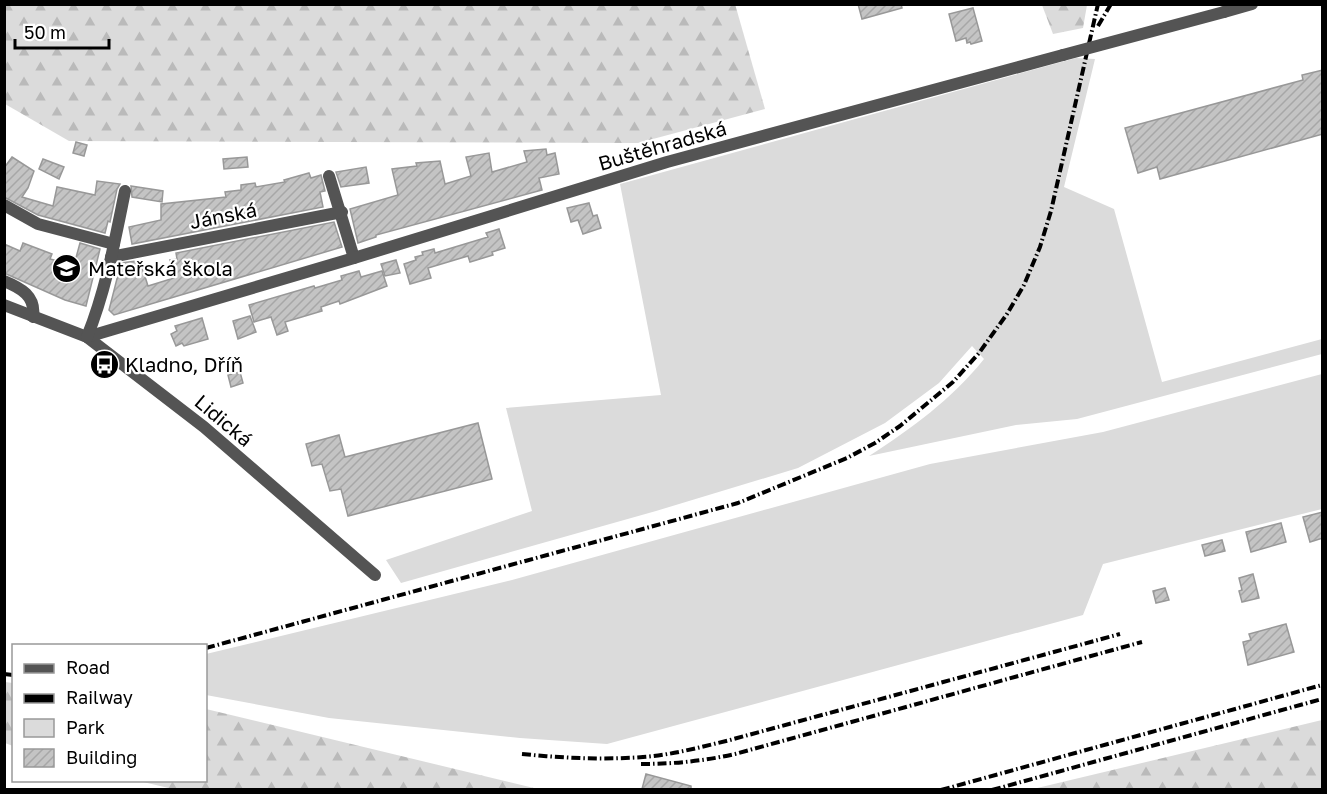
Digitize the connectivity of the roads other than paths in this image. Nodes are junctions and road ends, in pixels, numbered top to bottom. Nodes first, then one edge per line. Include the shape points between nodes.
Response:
1 (1252, 4) edge
2 (329, 176) dead end
3 (125, 192) dead end
4 (4, 205) edge
5 (342, 213) junction
6 (114, 244) junction
7 (111, 257) junction
8 (354, 258) junction
9 (4, 281) edge
10 (4, 305) edge
11 (33, 317) junction
12 (87, 337) junction
13 (375, 575) dead end

1 - 8 street, Buštěhradská, bridge via 668,162
2 - 5 street
3 - 6 street
4 - 6 street via 38,224
5 - 7 street, Jánská
5 - 8 street
6 - 7 street
7 - 12 street
8 - 12 street, Buštěhradská
9 - 11 street via 28,295
10 - 11 street, Lidická
11 - 12 street, Lidická
12 - 13 street, Lidická via 204,427

